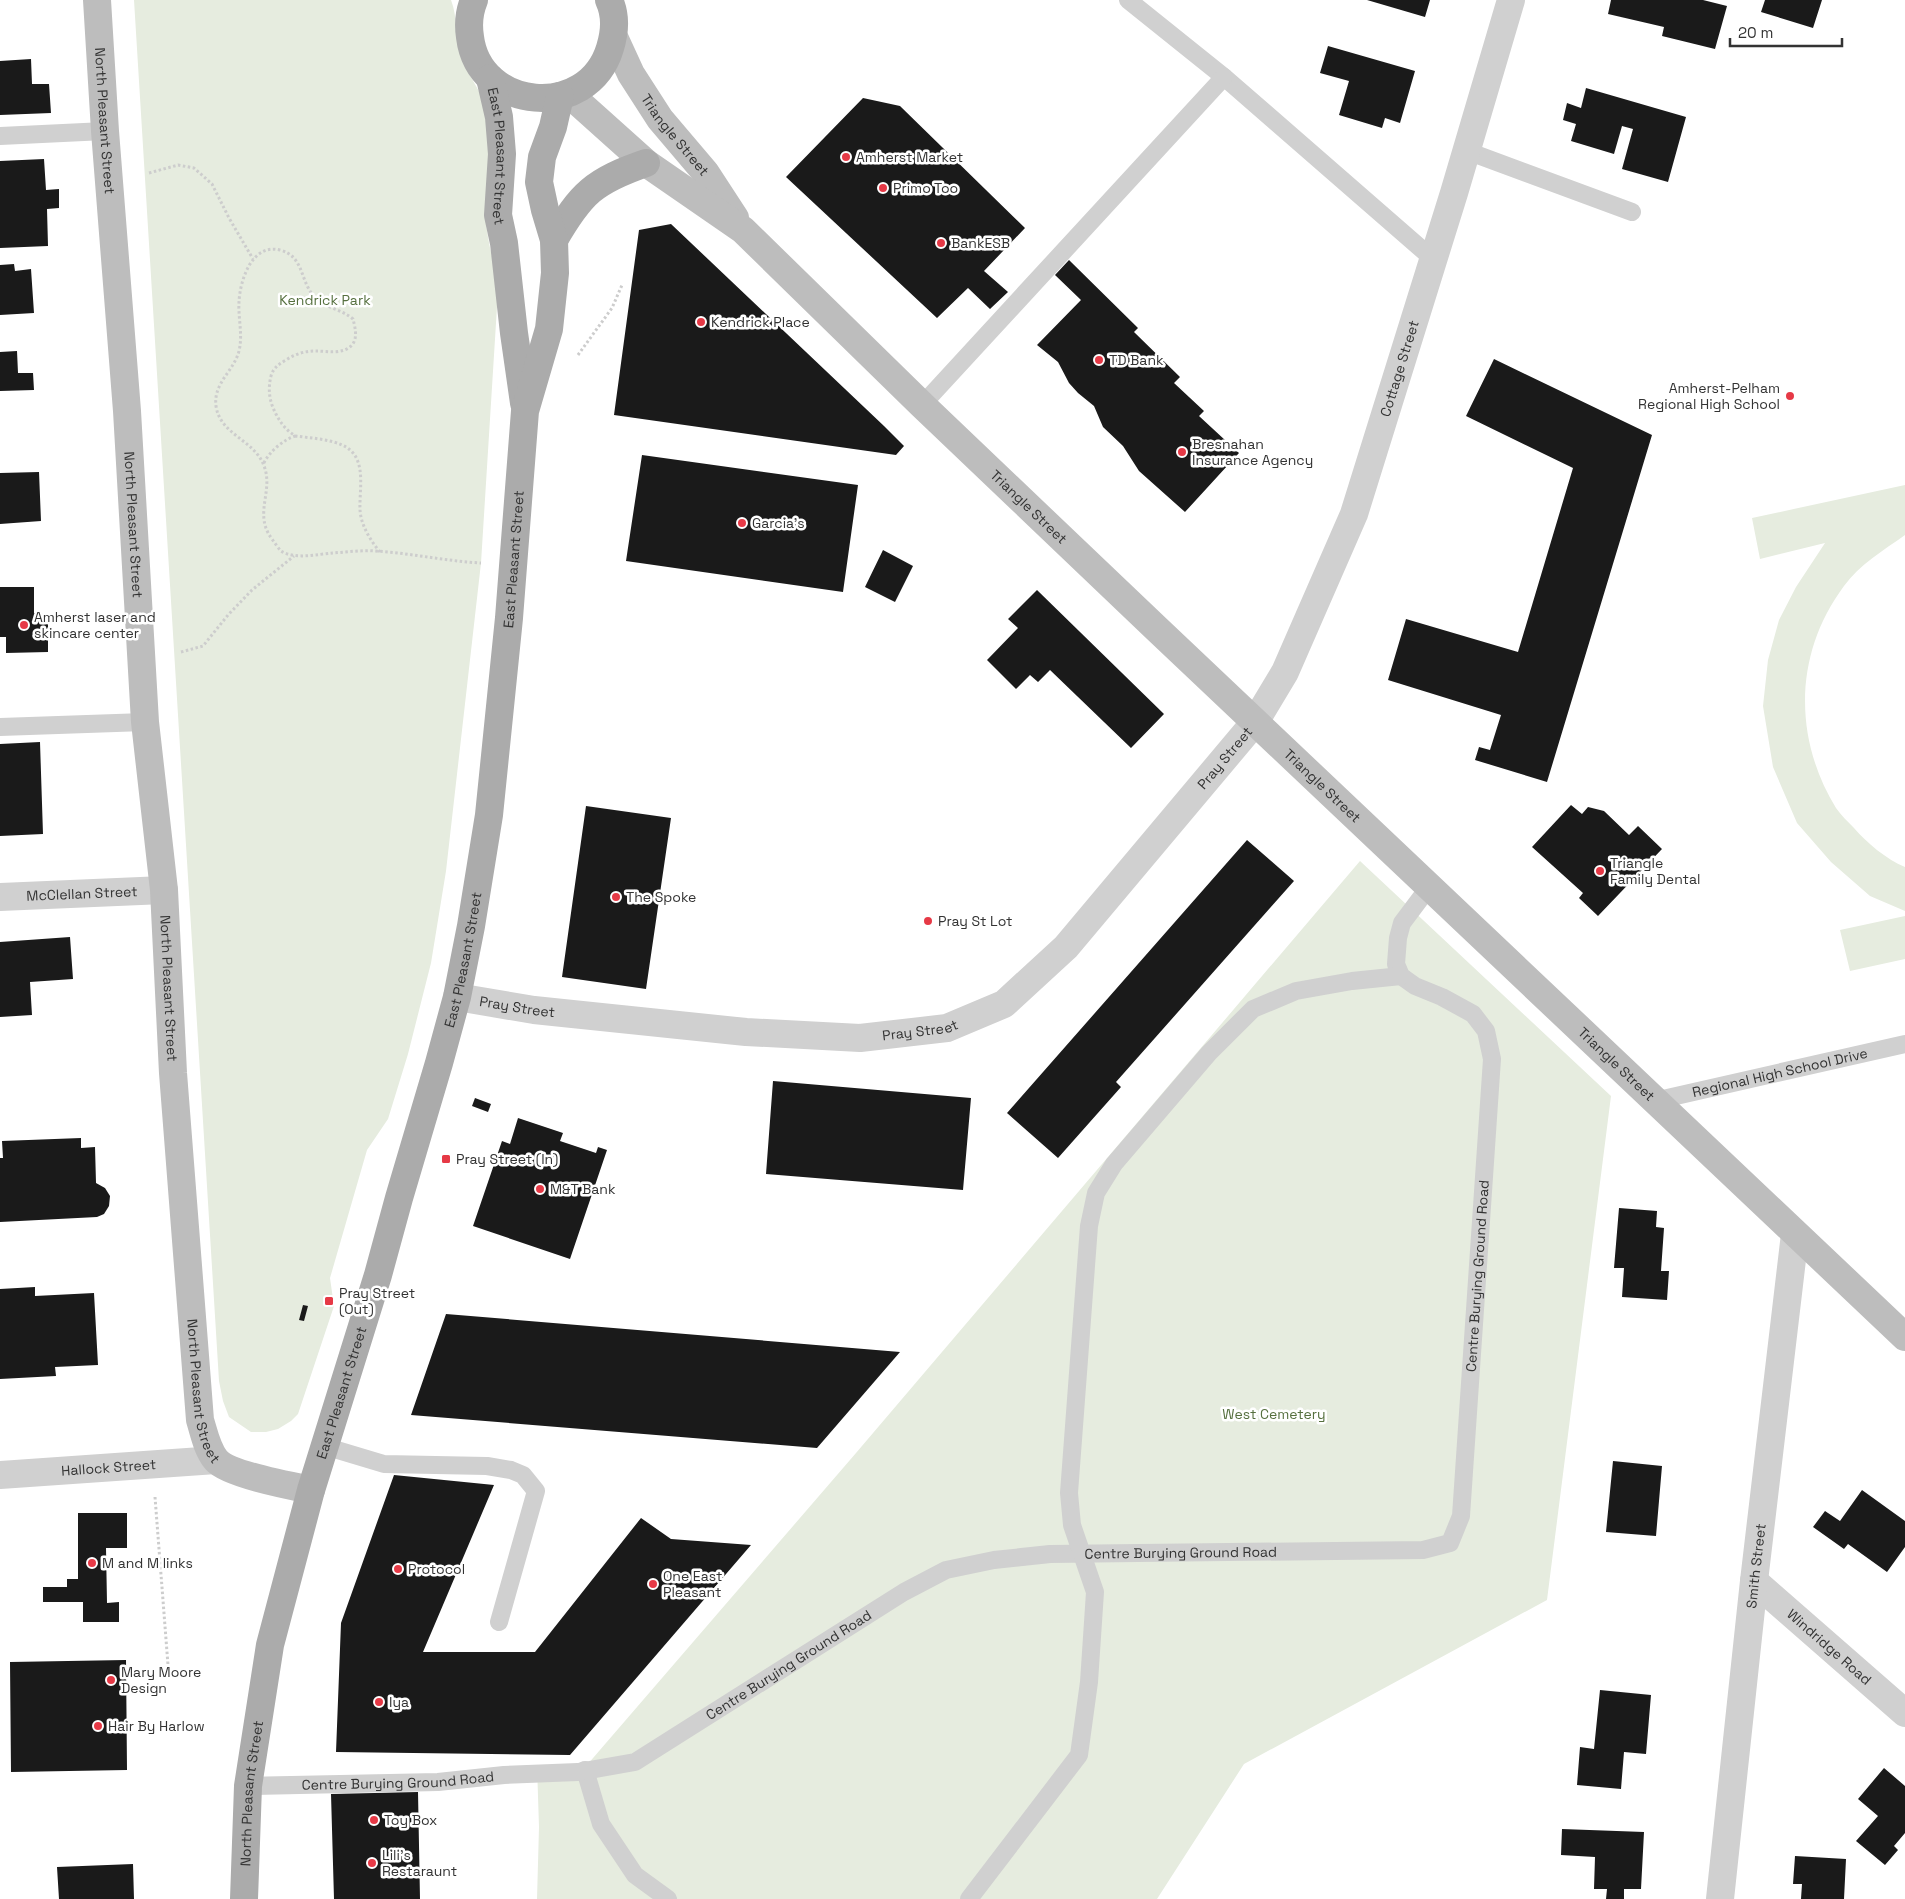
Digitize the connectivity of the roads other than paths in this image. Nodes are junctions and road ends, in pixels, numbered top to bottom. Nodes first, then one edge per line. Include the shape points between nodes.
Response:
1 (97, 0) edge
2 (609, 0) edge
3 (1128, 0) edge
4 (1511, 0) edge
5 (470, 3) edge
6 (614, 37) junction
7 (1224, 77) junction
8 (490, 78) junction
9 (564, 95) junction
10 (105, 131) junction
11 (0, 136) edge
12 (1466, 151) junction
13 (646, 163) junction
14 (1632, 212) dead end
15 (743, 230) junction
16 (554, 240) junction
17 (1433, 260) junction
18 (922, 405) junction
19 (525, 412) junction
20 (145, 722) junction
21 (1255, 722) junction
22 (0, 727) edge
23 (1430, 887) junction
24 (164, 890) junction
25 (0, 897) edge
26 (1401, 976) junction
27 (457, 998) junction
28 (1905, 1044) edge
29 (1654, 1101) junction
30 (1795, 1234) junction
31 (1905, 1337) edge
32 (324, 1446) junction
33 (216, 1460) junction
34 (0, 1475) edge
35 (311, 1490) junction
36 (1083, 1553) junction
37 (1754, 1581) junction
38 (499, 1622) dead end
39 (1905, 1713) edge
40 (585, 1770) junction
41 (248, 1786) junction
42 (244, 1899) edge
43 (668, 1899) edge
44 (969, 1899) edge
45 (1720, 1899) edge

1 - 10 main road, North Pleasant Street
2 - 6 main road
3 - 7 lane
4 - 12 street, Cottage Street
5 - 8 main road via 471,46
6 - 9 main road via 598,71 585,84
6 - 15 main road, Triangle Street via 630,74 660,119 705,172
7 - 17 lane
7 - 18 lane
8 - 9 main road via 510,92 535,99
8 - 19 main road, East Pleasant Street via 499,117 502,154 498,215 506,250
9 - 13 main road, Triangle Street
9 - 16 main road, East Pleasant Street via 542,157 539,182
10 - 11 lane
10 - 20 main road, North Pleasant Street via 128,411
12 - 14 lane
12 - 17 street, Cottage Street
13 - 15 main road, Triangle Street
13 - 16 main road via 597,184 570,212
15 - 18 main road, Triangle Street
16 - 19 main road, East Pleasant Street via 555,273 549,329
17 - 21 street, Cottage Street via 1354,514 1285,672
18 - 21 main road, Triangle Street
19 - 27 main road, East Pleasant Street via 489,816
20 - 22 lane
20 - 24 main road, North Pleasant Street
21 - 23 main road, Triangle Street
21 - 27 street, Pray Street via 1066,947 1004,1004 947,1028 860,1038 746,1032 534,1010
23 - 26 lane via 1402,923 1396,964
23 - 29 main road, Triangle Street
24 - 25 street, McClellan Street
24 - 33 main road, North Pleasant Street via 173,1073 200,1420
26 - 36 lane via 1352,980 1296,991 1253,1009 1171,1097 1114,1164 1096,1193 1089,1226 1069,1493 1072,1525
26 - 36 lane, Centre Burying Ground Road via 1474,1014 1486,1031 1492,1059 1461,1516 1450,1543 1423,1550
27 - 32 main road, East Pleasant Street via 376,1284
28 - 29 lane, Regional High School Drive
29 - 30 main road, Triangle Street
30 - 31 main road, Triangle Street
30 - 37 street, Smith Street
32 - 35 main road, East Pleasant Street
32 - 38 lane via 384,1464 487,1466 524,1475 536,1491
33 - 34 street, Hallock Street
33 - 35 main road, North Pleasant Street via 251,1475
35 - 41 main road, North Pleasant Street via 270,1645
36 - 40 lane, Centre Burying Ground Road via 994,1560 946,1570 904,1592 635,1762
36 - 44 lane via 1095,1592 1089,1682 1079,1755
37 - 39 street, Windridge Road
37 - 45 street, Smith Street
40 - 41 lane, Centre Burying Ground Road via 438,1782
40 - 43 lane via 601,1824 635,1875
41 - 42 main road, North Pleasant Street

